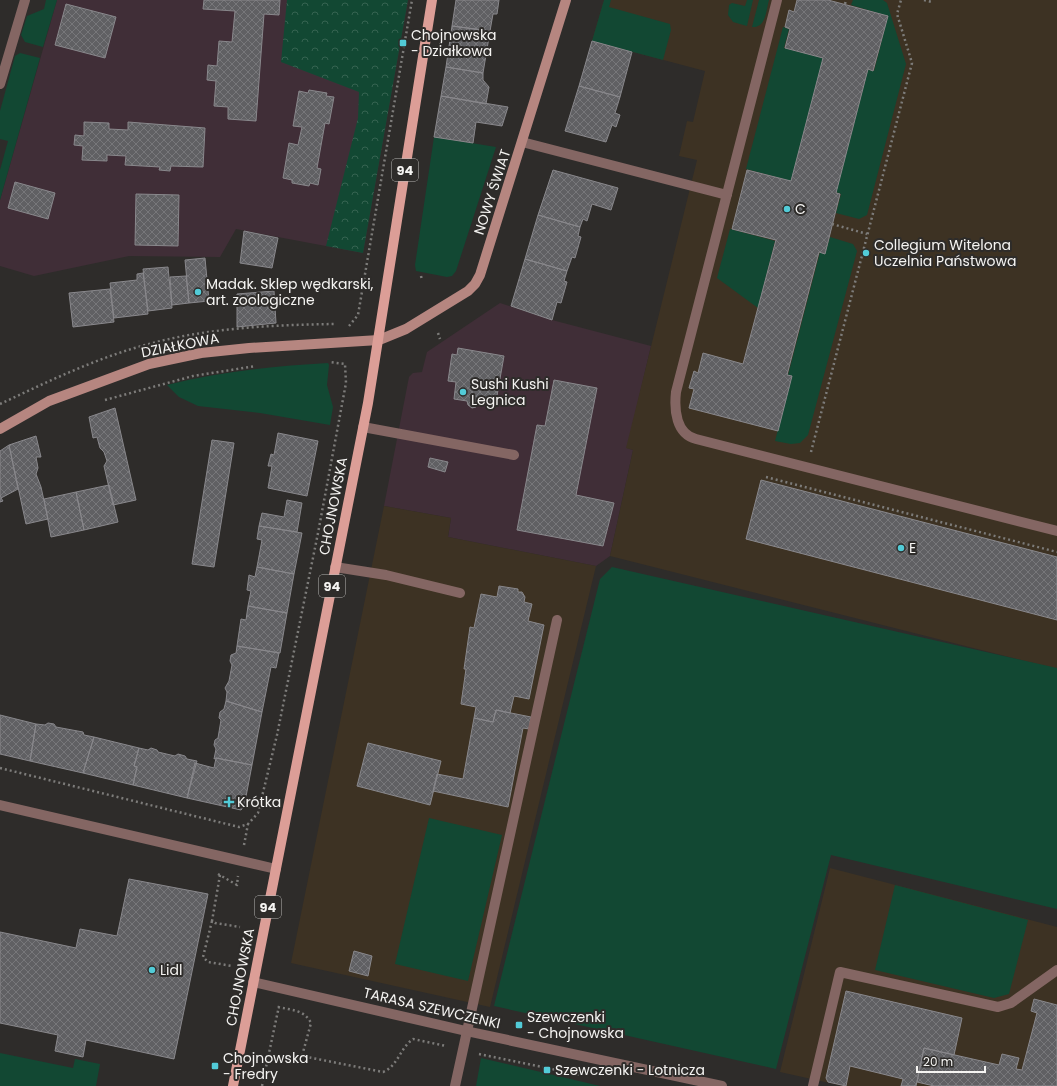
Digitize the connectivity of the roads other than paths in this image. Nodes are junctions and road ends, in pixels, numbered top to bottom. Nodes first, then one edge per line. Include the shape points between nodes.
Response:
1 (25, 0) edge
2 (432, 0) edge
3 (566, 0) edge
4 (777, 0) edge
5 (0, 84) edge
6 (522, 142) junction
7 (726, 195) junction
8 (379, 340) junction
9 (363, 427) junction
10 (0, 429) edge
11 (514, 455) dead end
12 (1057, 531) edge
13 (335, 567) junction
14 (460, 592) dead end
15 (557, 620) dead end
16 (0, 805) edge
17 (276, 869) junction
18 (1057, 970) edge
19 (253, 982) junction
20 (466, 1031) junction
21 (233, 1086) edge
22 (455, 1086) edge
23 (722, 1086) edge
24 (813, 1086) edge

1 - 5 street
2 - 8 main road, CHOJNOWSKA / 94
3 - 6 street, NOWY ŚWIAT
4 - 7 street
6 - 7 street
6 - 8 street, NOWY ŚWIAT via 477,281 462,295 432,314 406,329
7 - 12 street via 676,392 677,419 684,432 693,438
8 - 9 main road, CHOJNOWSKA / 94
8 - 10 street, DZIAŁKOWA via 248,348 201,353 149,364 49,401
9 - 11 street
9 - 13 main road, CHOJNOWSKA / 94
13 - 14 street via 386,575
13 - 17 main road, CHOJNOWSKA / 94
15 - 20 street
16 - 17 street
17 - 19 main road, CHOJNOWSKA / 94
18 - 24 street via 1011,1003 998,1007 840,972
19 - 20 street, TARASA SZEWCZENKI
19 - 21 main road, CHOJNOWSKA / 94
20 - 22 street
20 - 23 street, TARASA SZEWCZENKI

